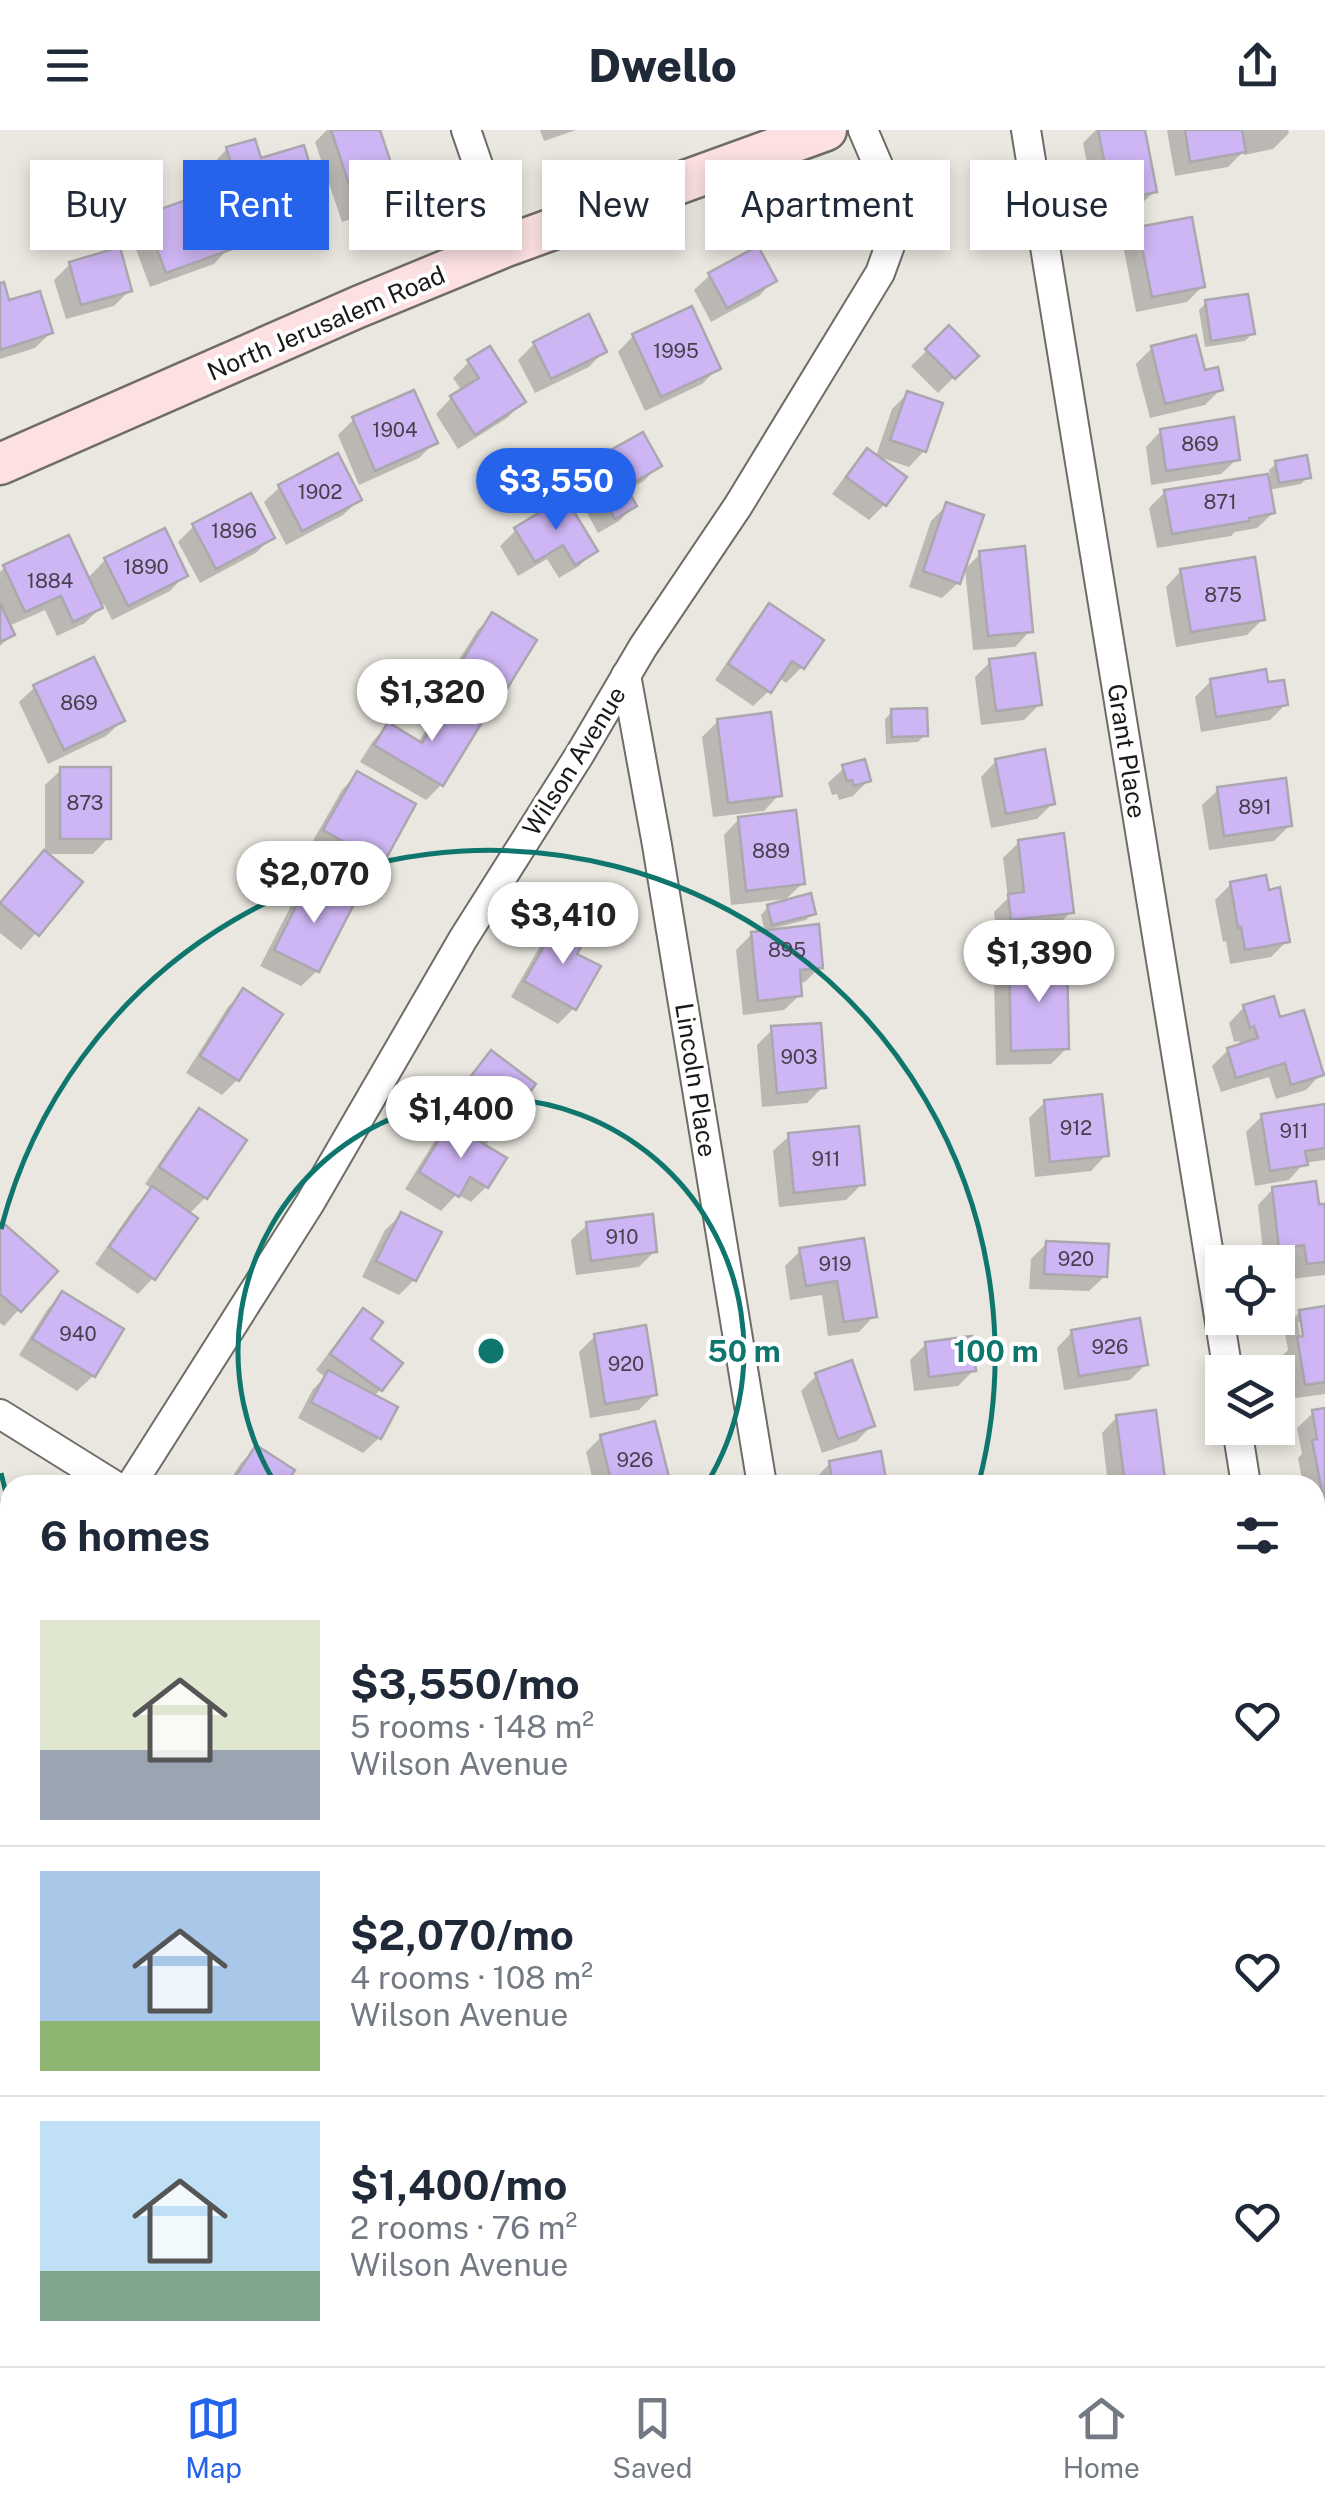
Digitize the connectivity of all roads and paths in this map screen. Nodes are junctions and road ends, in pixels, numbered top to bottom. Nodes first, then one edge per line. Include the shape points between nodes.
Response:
1 (466, 130) edge
2 (826, 130) edge
3 (863, 130) edge
4 (1026, 130) edge
5 (476, 160) edge
6 (522, 240) edge
7 (496, 250) edge
8 (0, 464) edge
9 (626, 675) junction
10 (1225, 1355) edge
11 (0, 1414) edge
12 (1240, 1445) edge
13 (98, 1475) edge
14 (137, 1475) edge
15 (760, 1475) edge
16 (1244, 1475) edge

1 - 5 street
2 - 6 main road, North Jerusalem Road
3 - 9 street, Wilson Avenue via 895,205 896,230 880,273
4 - 10 street, Grant Place
7 - 8 main road, North Jerusalem Road
9 - 14 street, Wilson Avenue via 462,939 310,1203
9 - 15 street, Lincoln Place
11 - 13 street
12 - 16 street

